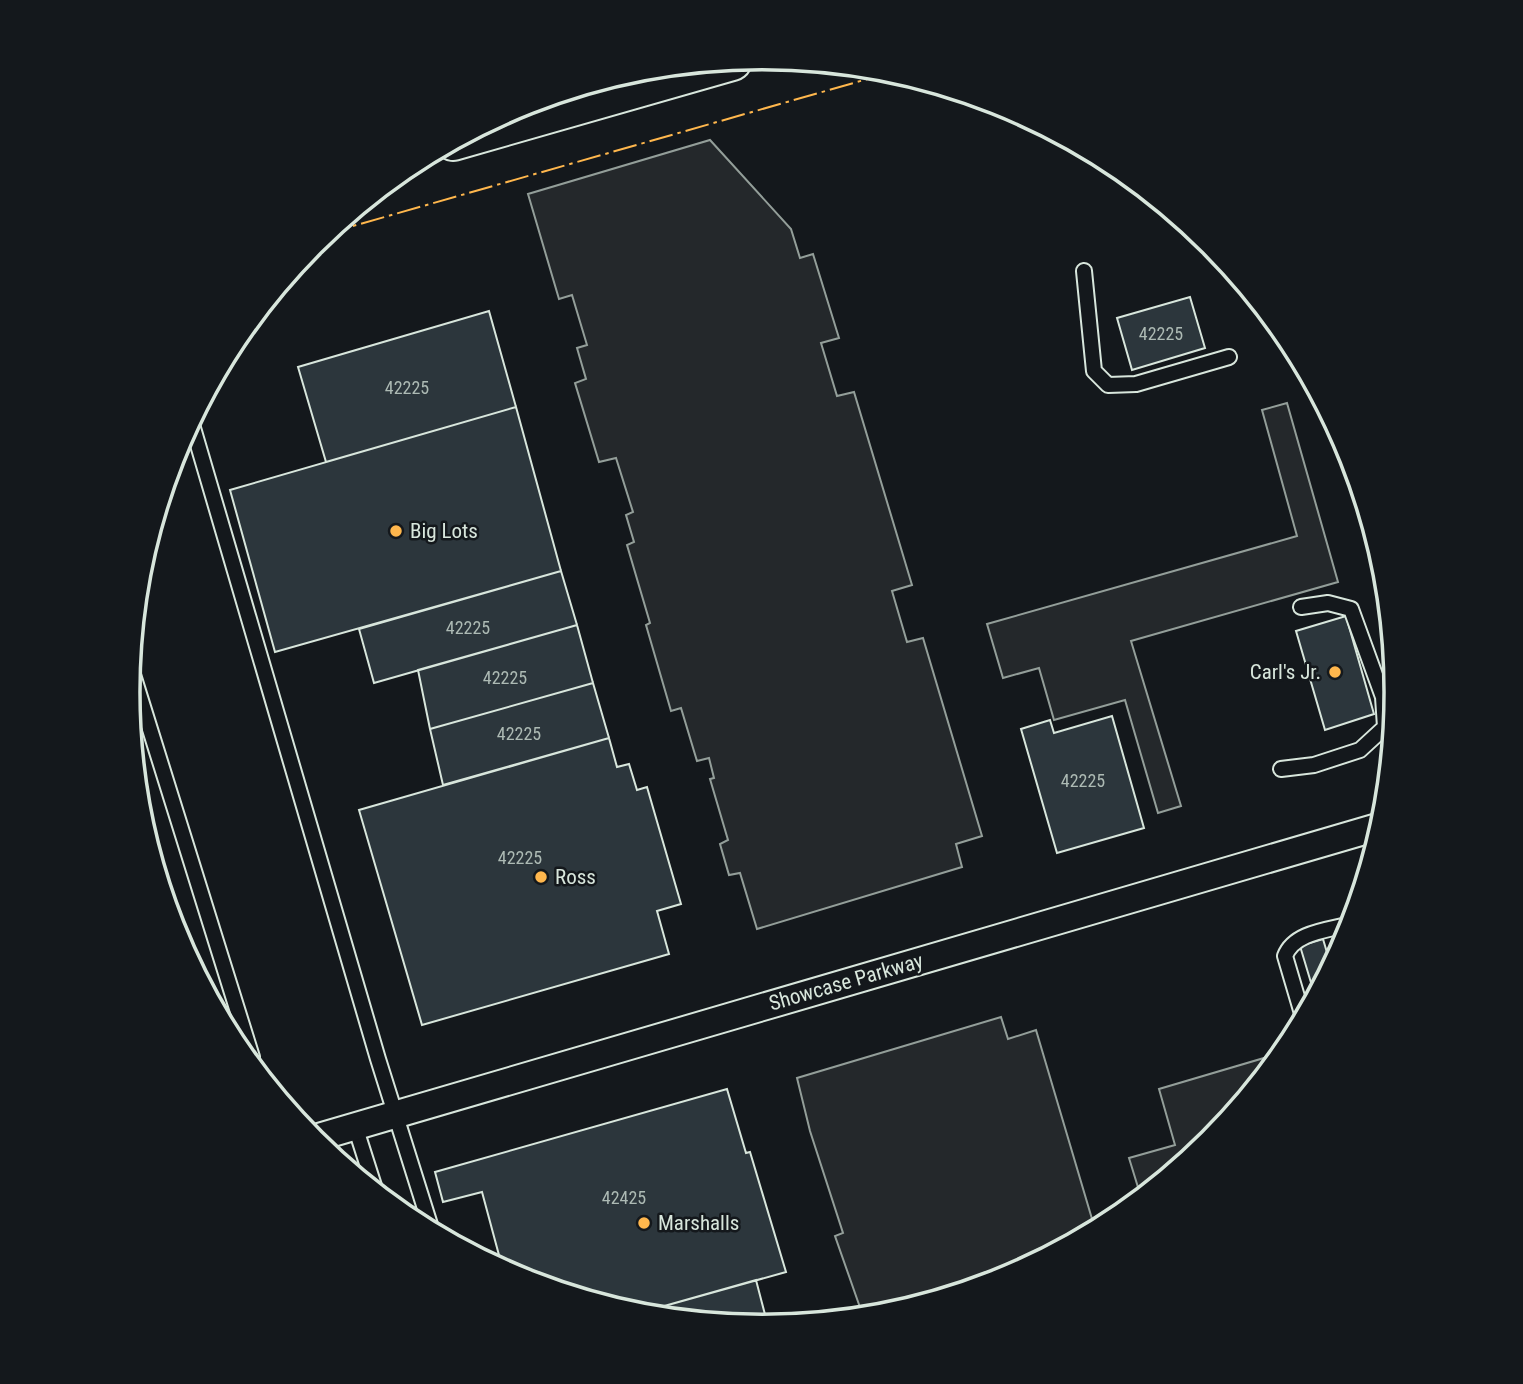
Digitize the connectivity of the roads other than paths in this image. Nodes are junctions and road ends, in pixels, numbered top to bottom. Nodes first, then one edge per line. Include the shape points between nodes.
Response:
1 (683, 75) edge
2 (509, 124) edge
3 (1084, 271) dead end
4 (1229, 356) dead end
5 (195, 436) edge
6 (1301, 607) dead end
7 (140, 698) edge
8 (1383, 704) edge
9 (1382, 730) edge
10 (1281, 769) dead end
11 (1368, 830) edge
12 (1337, 928) edge
13 (1299, 1004) edge
14 (248, 1043) edge
15 (394, 1114) junction
16 (355, 1126) junction
17 (325, 1135) edge
18 (371, 1175) edge
19 (427, 1216) edge

1 - 2 main road
3 - 4 lane via 1094,371 1108,386 1136,384
5 - 15 lane
6 - 8 lane via 1328,603 1351,608
7 - 14 lane
9 - 10 lane via 1360,750 1314,765
11 - 15 street, Showcase Parkway
12 - 13 lane via 1297,939 1288,948 1285,956
15 - 16 street, Showcase Parkway
15 - 19 lane
16 - 17 street, Showcase Parkway
16 - 18 lane

